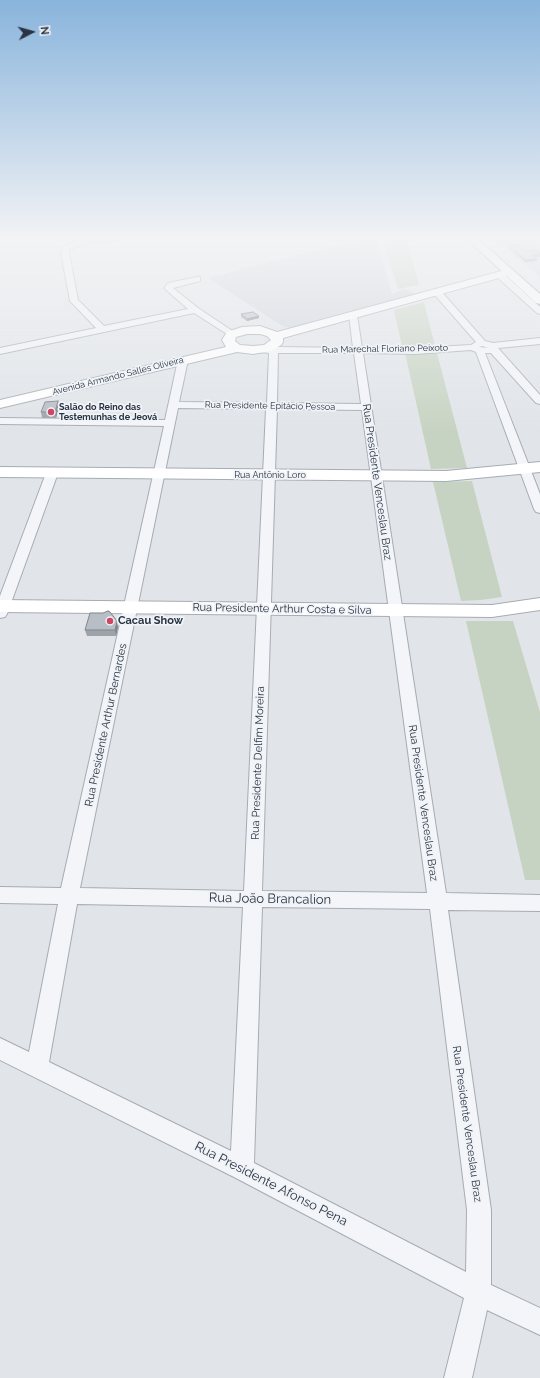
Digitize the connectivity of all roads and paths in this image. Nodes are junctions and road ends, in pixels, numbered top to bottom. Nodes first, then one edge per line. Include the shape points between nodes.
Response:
1 (77, 304) edge
2 (188, 304) edge
3 (393, 304) edge
4 (446, 304) edge
5 (195, 310) junction
6 (354, 315) junction
7 (102, 329) junction
8 (0, 341) edge
9 (232, 341) junction
10 (540, 341) edge
11 (479, 347) junction
12 (269, 348) junction
13 (493, 348) junction
14 (4, 350) edge
15 (358, 350) junction
16 (183, 360) junction
17 (0, 392) edge
18 (540, 401) edge
19 (0, 404) edge
20 (174, 405) junction
21 (271, 406) junction
22 (367, 407) junction
23 (0, 417) edge
24 (0, 421) edge
25 (14, 421) junction
26 (170, 423) junction
27 (532, 468) edge
28 (0, 472) edge
29 (52, 473) junction
30 (159, 474) junction
31 (269, 475) junction
32 (376, 476) junction
33 (540, 509) edge
34 (540, 604) edge
35 (130, 608) junction
36 (1, 609) edge
37 (263, 609) junction
38 (396, 611) junction
39 (0, 895) edge
40 (69, 896) junction
41 (252, 899) junction
42 (438, 902) junction
43 (540, 903) edge
44 (0, 1049) edge
45 (37, 1067) junction
46 (242, 1169) junction
47 (478, 1292) junction
48 (540, 1322) edge
49 (458, 1378) edge

1 - 7 street
2 - 5 street
3 - 6 street
4 - 11 street
5 - 7 street
5 - 9 street
6 - 12 street
6 - 15 street, Rua Presidente Venceslau Braz
7 - 14 street
8 - 14 street
9 - 12 street
9 - 12 street via 240,332 266,332
9 - 16 street, Avenida Armando Salles Oliveira
9 - 17 street, Avenida Armando Salles Oliveira
10 - 13 street
11 - 13 street
11 - 15 street, Rua Marechal Floriano Peixoto via 415,351
11 - 27 street
12 - 15 street, Rua Marechal Floriano Peixoto
12 - 21 street, Rua Presidente Delfim Moreira
13 - 18 street
15 - 22 street, Rua Presidente Venceslau Braz
16 - 19 street, Avenida Armando Salles Oliveira
16 - 20 street, Rua Presidente Arthur Bernardes
20 - 21 street, Rua Presidente Epitácio Pessoa
20 - 26 street, Rua Presidente Arthur Bernardes
21 - 22 street, Rua Presidente Epitácio Pessoa
21 - 31 street, Rua Presidente Delfim Moreira
22 - 32 street, Rua Presidente Venceslau Braz
23 - 25 street
24 - 25 street
25 - 26 street
26 - 30 street, Rua Presidente Arthur Bernardes
27 - 32 street, Rua Antônio Loro via 460,476
27 - 33 street
28 - 29 street, Rua Antônio Loro
29 - 30 street, Rua Antônio Loro
29 - 36 street
30 - 31 street, Rua Antônio Loro
30 - 35 street, Rua Presidente Arthur Bernardes
31 - 32 street, Rua Antônio Loro
31 - 37 street, Rua Presidente Delfim Moreira
32 - 38 street, Rua Presidente Venceslau Braz
34 - 38 street, Rua Presidente Arthur Costa e Silva via 492,611
35 - 36 street, Rua Presidente Arthur Costa e Silva
35 - 37 street, Rua Presidente Arthur Costa e Silva
35 - 40 street, Rua Presidente Arthur Bernardes
37 - 38 street, Rua Presidente Arthur Costa e Silva
37 - 41 street, Rua Presidente Delfim Moreira
38 - 42 street, Rua Presidente Venceslau Braz
39 - 40 street, Rua João Brancalion
40 - 41 street, Rua João Brancalion
40 - 45 street, Rua Presidente Arthur Bernardes
41 - 42 street, Rua João Brancalion
41 - 46 street, Rua Presidente Delfim Moreira
42 - 43 street, Rua João Brancalion
42 - 47 street, Rua Presidente Venceslau Braz via 479,1210
44 - 45 street, Rua Presidente Afonso Pena
45 - 46 street, Rua Presidente Afonso Pena
46 - 47 street, Rua Presidente Afonso Pena
47 - 48 street, Rua Presidente Afonso Pena
47 - 49 street, Rua Presidente Venceslau Braz

